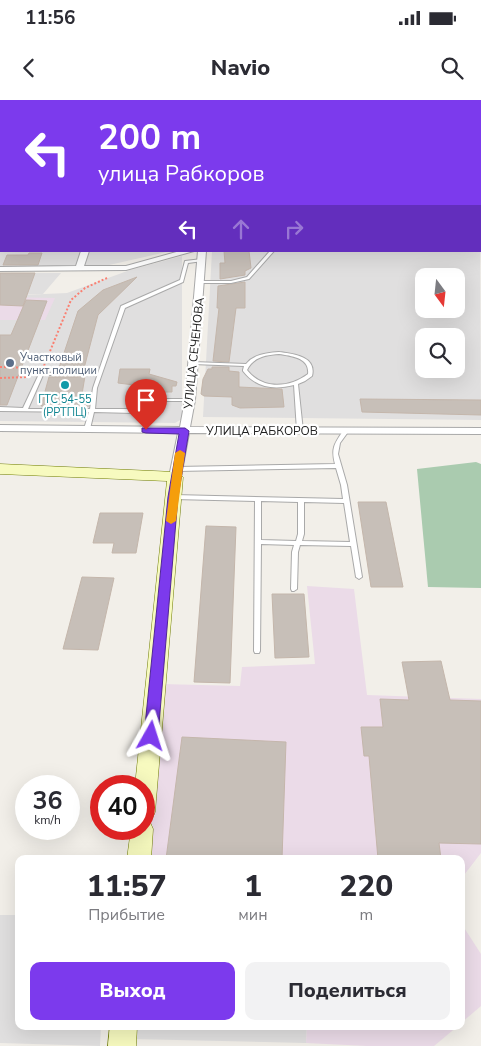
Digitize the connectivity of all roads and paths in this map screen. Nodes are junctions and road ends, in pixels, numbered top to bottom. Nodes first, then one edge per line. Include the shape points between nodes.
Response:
1 (85, 252) edge
2 (186, 252) edge
3 (271, 252) edge
4 (202, 256) edge
5 (79, 268) junction
6 (126, 268) junction
7 (0, 269) edge
8 (201, 282) junction
9 (193, 363) junction
10 (246, 365) junction
11 (78, 374) dead end
12 (41, 376) junction
13 (0, 378) edge
14 (296, 384) junction
15 (190, 400) junction
16 (0, 409) edge
17 (24, 410) junction
18 (92, 411) junction
19 (0, 428) edge
20 (87, 429) junction
21 (185, 431) junction
22 (300, 431) junction
23 (481, 431) edge
24 (344, 432) junction
25 (338, 466) junction
26 (0, 469) edge
27 (176, 473) junction
28 (173, 497) junction
29 (258, 499) junction
30 (300, 500) junction
31 (347, 501) junction
32 (258, 542) junction
33 (298, 543) junction
34 (354, 544) junction
35 (359, 577) dead end
36 (294, 589) dead end
37 (257, 651) dead end
38 (147, 775) edge
39 (141, 840) edge
40 (139, 855) edge
41 (124, 1030) edge
42 (122, 1046) edge

1 - 5 street
2 - 6 street
3 - 8 lane via 248,278 231,282
4 - 8 street, УЛИЦА СЕЧЕНОВА
4 - 18 lane via 186,262 182,281 123,307 95,388
5 - 6 street
5 - 7 street
6 - 12 path via 85,288 71,300
8 - 9 street, УЛИЦА СЕЧЕНОВА
9 - 10 lane
9 - 15 street, УЛИЦА СЕЧЕНОВА
10 - 14 lane via 248,376 262,384
10 - 14 lane via 256,357 268,354 300,358 310,364 312,370 305,380
11 - 12 lane
12 - 13 path
12 - 17 lane
14 - 22 lane
15 - 18 lane via 138,400 134,411
15 - 21 street, УЛИЦА СЕЧЕНОВА
16 - 17 lane
17 - 18 lane
18 - 20 lane
19 - 20 street, УЛИЦА РАБКОРОВ
20 - 21 street, УЛИЦА РАБКОРОВ
21 - 22 street, УЛИЦА РАБКОРОВ
21 - 27 street, УЛИЦА СЕЧЕНОВА
22 - 24 street, УЛИЦА РАБКОРОВ
23 - 24 street, УЛИЦА РАБКОРОВ
24 - 25 lane via 335,454
25 - 27 lane
25 - 31 lane
26 - 27 street
27 - 28 street, УЛИЦА СЕЧЕНОВА
28 - 29 lane
28 - 38 street, УЛИЦА СЕЧЕНОВА
29 - 30 lane
29 - 32 lane
30 - 31 lane
30 - 33 lane
31 - 34 lane
32 - 33 lane
32 - 37 lane
33 - 34 lane
33 - 36 lane
34 - 35 lane
39 - 40 street
41 - 42 street

